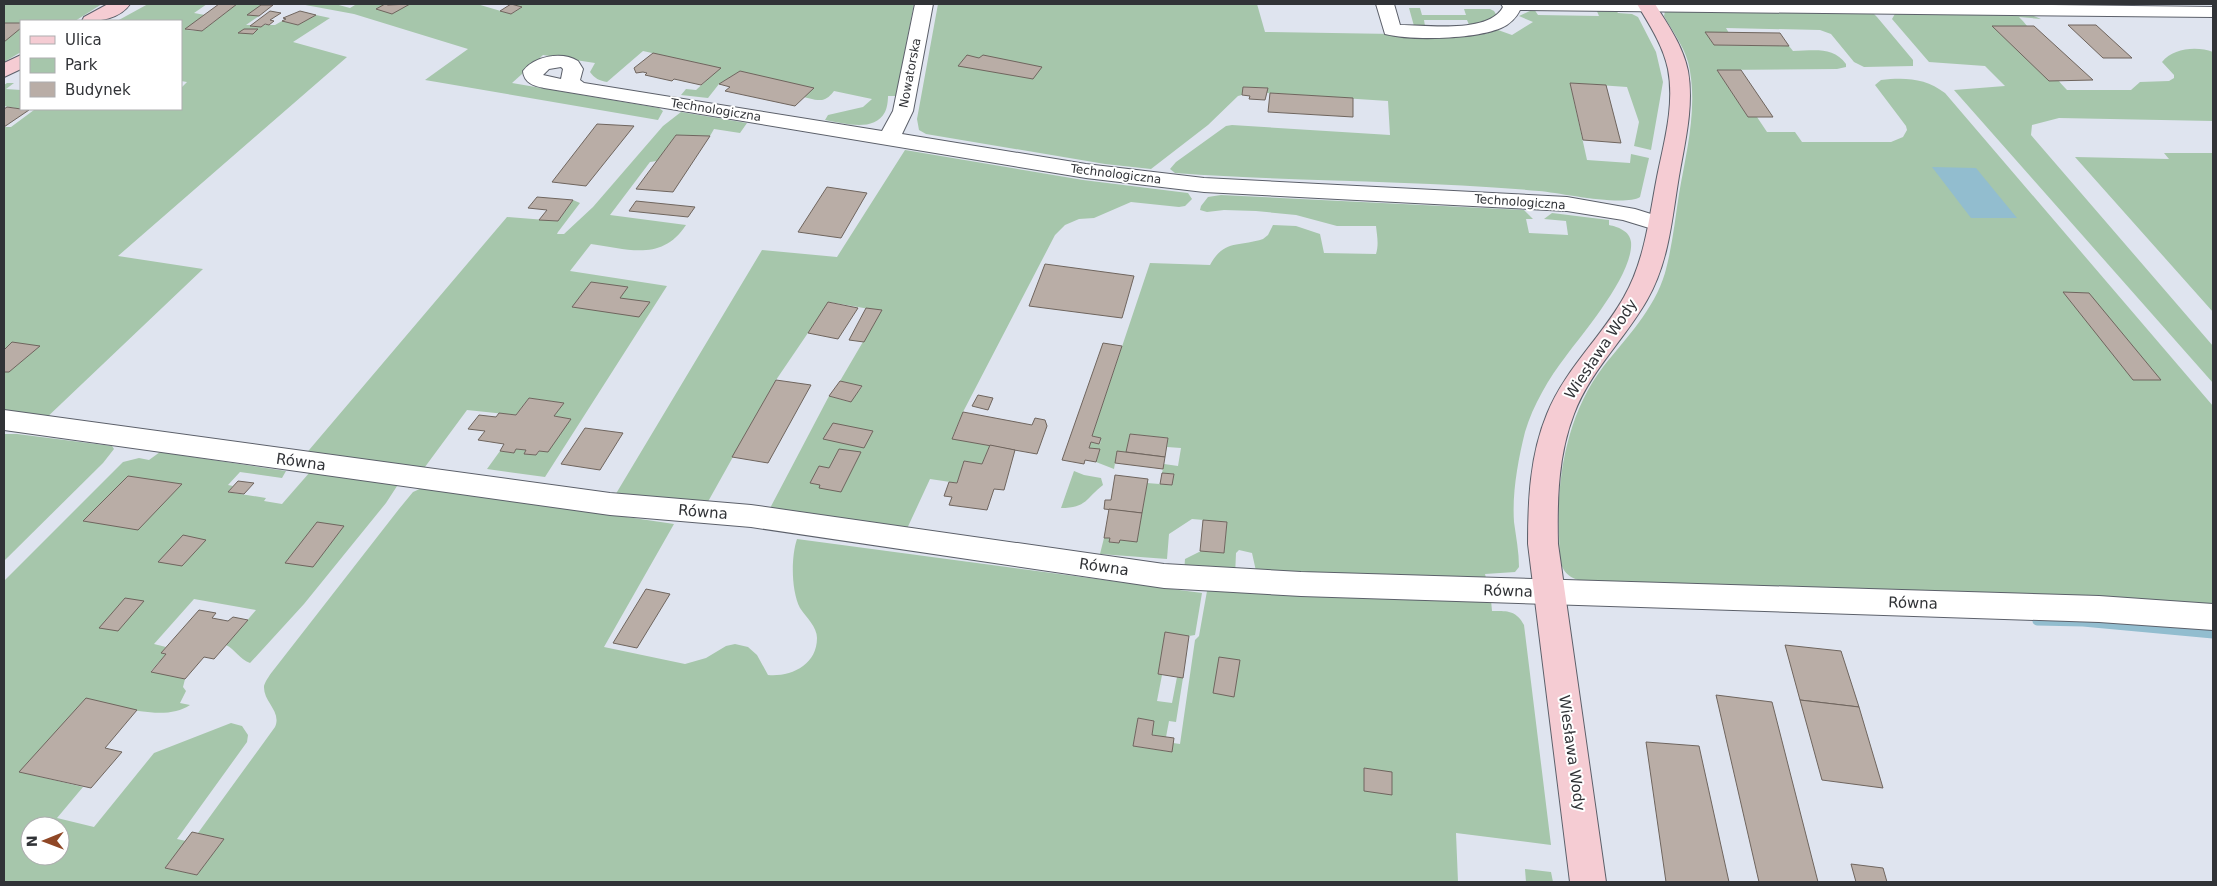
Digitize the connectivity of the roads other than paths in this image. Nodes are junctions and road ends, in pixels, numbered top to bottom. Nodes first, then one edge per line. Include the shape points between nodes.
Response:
1 (121, 4) edge
2 (924, 4) edge
3 (1385, 4) edge
4 (1511, 4) edge
5 (1646, 4) edge
6 (2213, 12) edge
7 (93, 20) edge
8 (20, 62) edge
9 (4, 72) edge
10 (577, 87) dead end
11 (890, 139) junction
12 (1659, 224) junction
13 (4, 420) edge
14 (1550, 593) junction
15 (2213, 617) edge
16 (1588, 882) edge

1 - 7 street
2 - 11 street, Nowatorska via 903,111
3 - 4 street via 1392,30 1472,30 1488,28 1509,15
4 - 5 street
5 - 6 street
5 - 12 street, Wiesława Wody via 1674,54 1680,90
8 - 9 street
10 - 11 street, Technologiczna
11 - 12 street, Technologiczna via 1086,171 1204,185 1549,203 1618,212
12 - 14 street, Wiesława Wody via 1647,276 1636,300 1585,369 1560,414 1545,470 1542,502
13 - 14 street, Równa via 610,504 751,516 1164,576
14 - 15 street, Równa via 2099,609
14 - 16 street, Wiesława Wody

